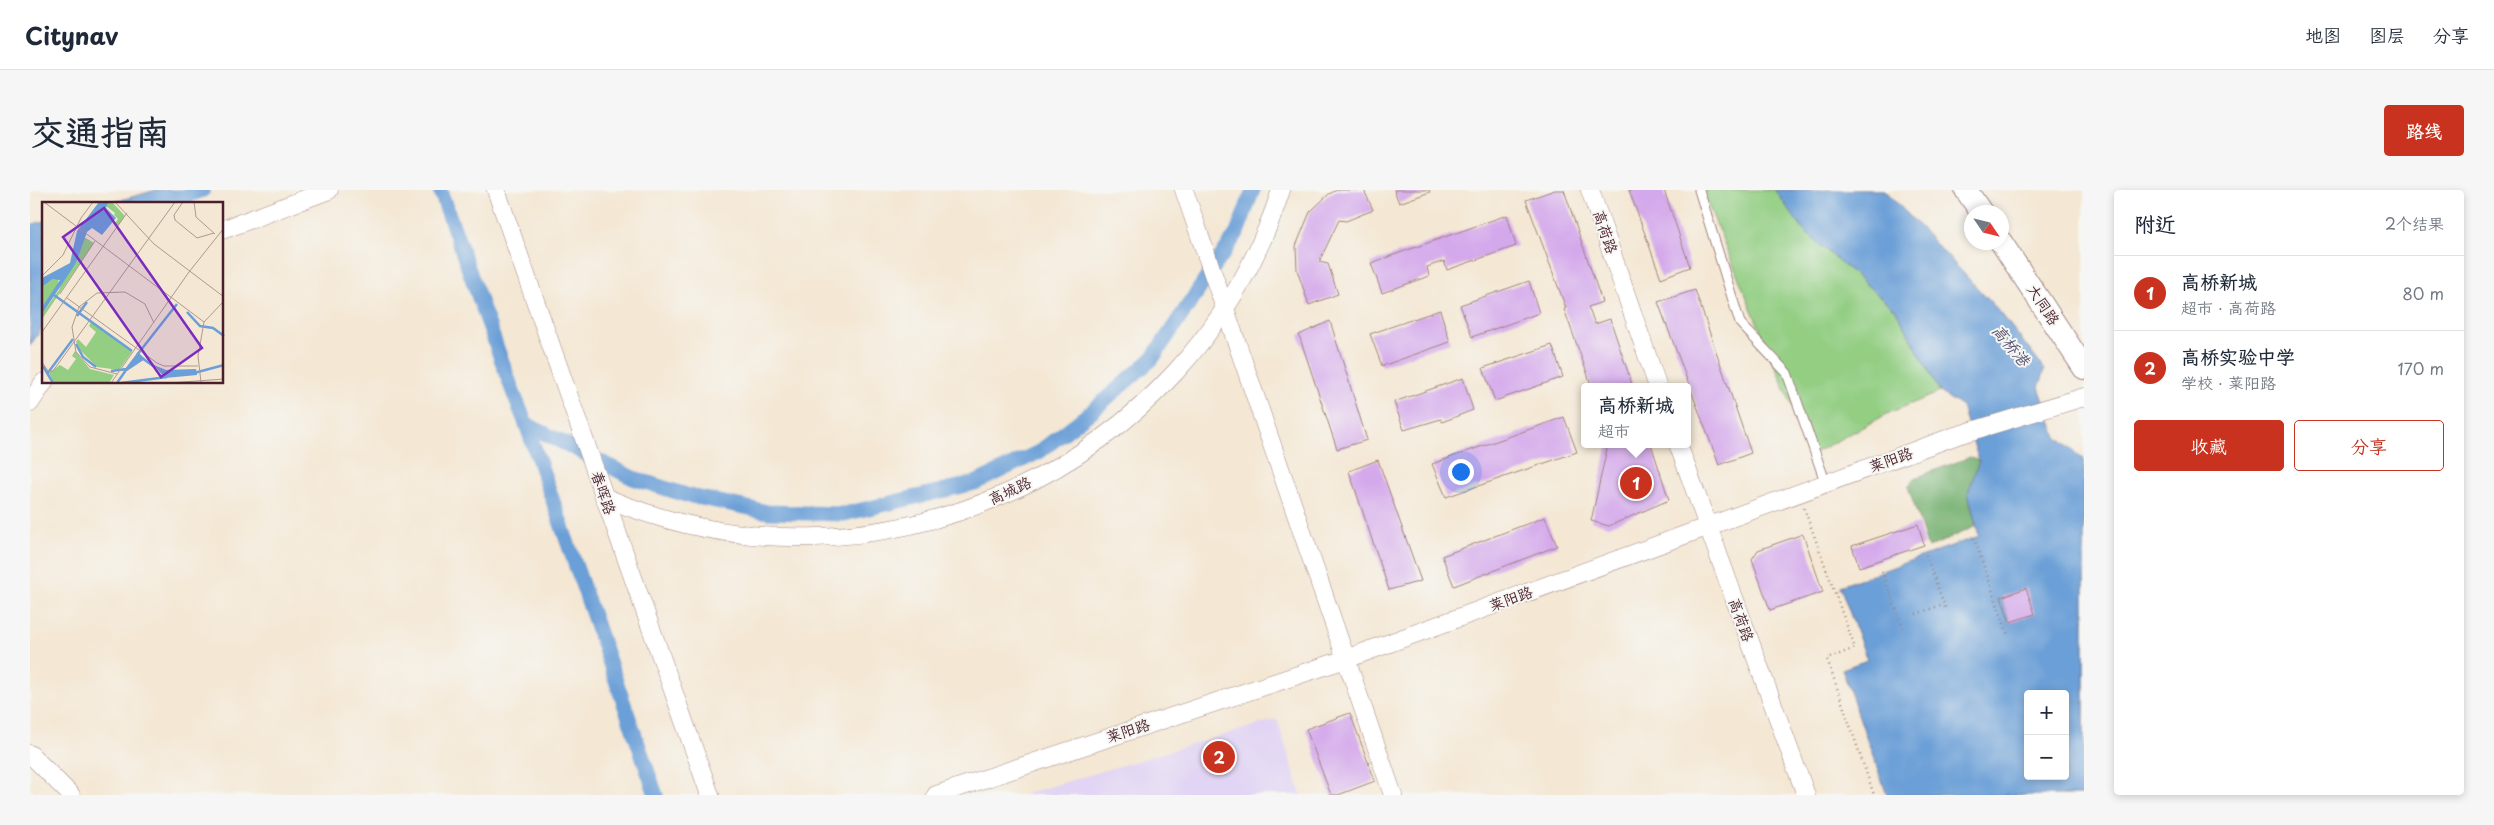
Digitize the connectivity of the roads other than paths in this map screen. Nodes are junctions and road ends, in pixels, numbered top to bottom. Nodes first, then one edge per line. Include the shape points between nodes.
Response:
1 (329, 190) edge
2 (496, 190) edge
3 (1184, 190) edge
4 (1281, 190) edge
5 (1590, 190) edge
6 (1699, 190) edge
7 (1966, 190) edge
8 (1976, 205) edge
9 (224, 229) edge
10 (2006, 250) edge
11 (1225, 309) junction
12 (2084, 368) edge
13 (1657, 383) edge
14 (43, 384) edge
15 (2082, 398) edge
16 (30, 403) edge
17 (1679, 448) edge
18 (1826, 484) junction
19 (604, 497) junction
20 (1707, 528) junction
21 (1346, 659) junction
22 (30, 754) edge
23 (70, 795) edge
24 (710, 795) edge
25 (936, 795) edge
26 (1393, 795) edge
27 (1806, 795) edge

1 - 9 street
2 - 19 street, 春晖路
3 - 11 street
4 - 11 street, 高城路 via 1269,229
5 - 13 street, 高荷路
6 - 18 lane via 1740,323 1787,373
7 - 8 street
10 - 12 street, 大同路
11 - 19 street, 高城路 via 1180,369 1120,426 1054,471 976,507 927,523 859,535 802,538 739,535 638,511
11 - 21 street
14 - 16 street
15 - 18 street, 莱阳路 via 1954,436
17 - 20 street, 高荷路
18 - 20 street, 莱阳路
19 - 24 street, 春晖路
20 - 21 street, 莱阳路
20 - 27 street, 高荷路
21 - 25 street, 莱阳路
21 - 26 street
22 - 23 street

